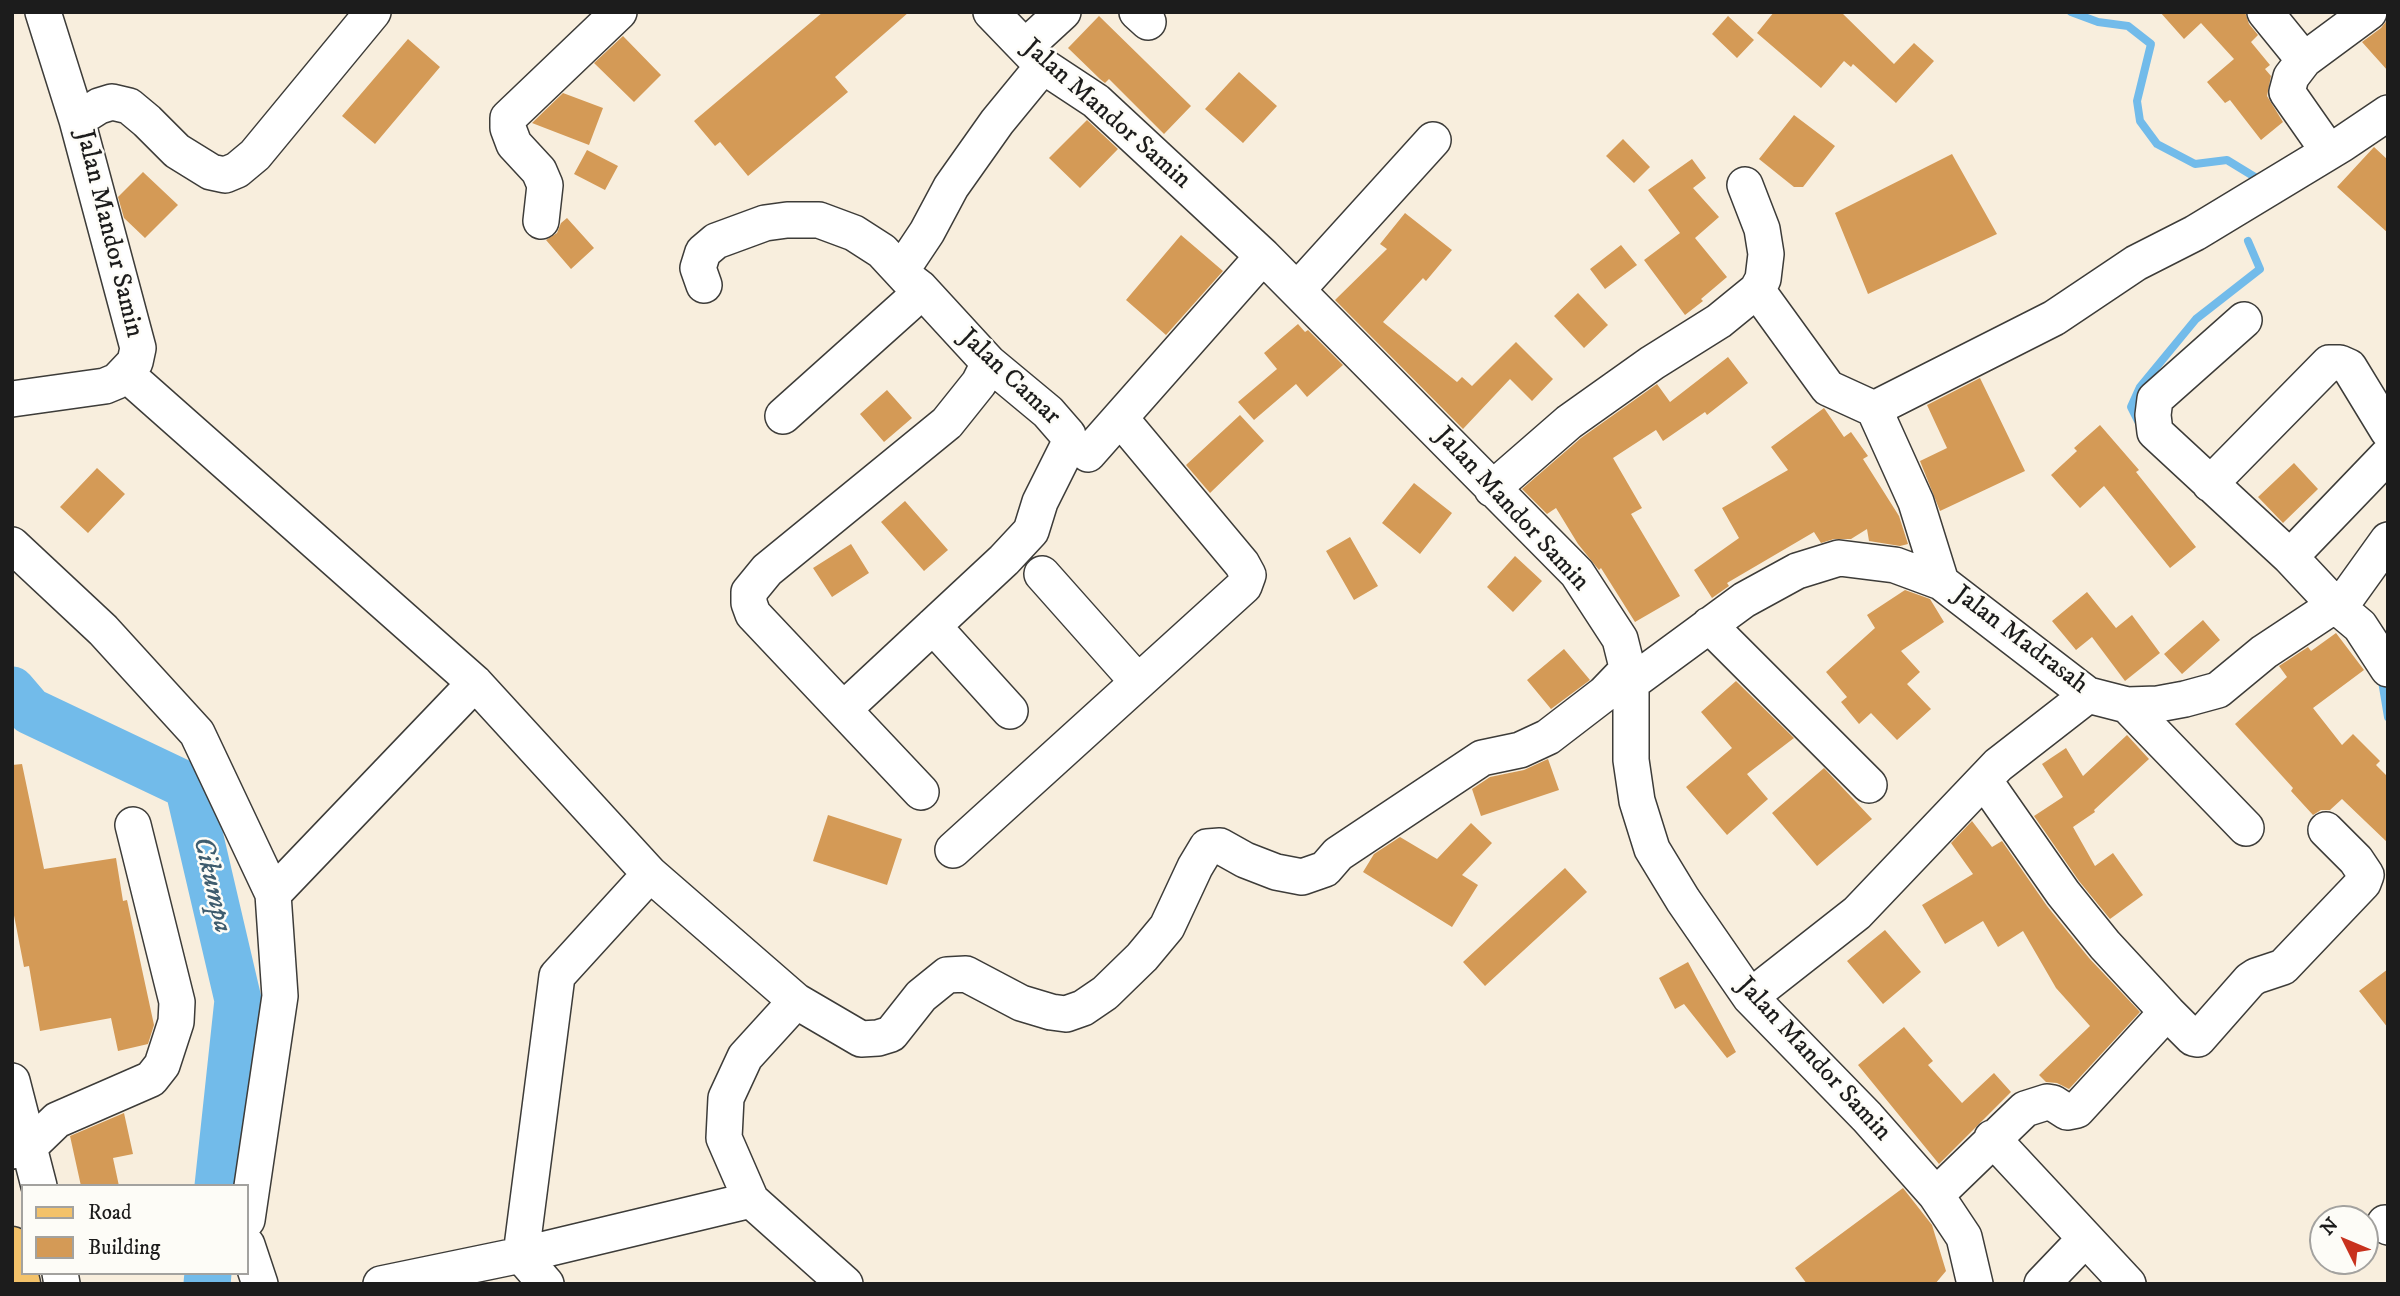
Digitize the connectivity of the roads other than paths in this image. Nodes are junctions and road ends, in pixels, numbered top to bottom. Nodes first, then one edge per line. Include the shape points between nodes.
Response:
1 (43, 12) edge
2 (373, 12) edge
3 (619, 12) edge
4 (990, 12) edge
5 (1063, 12) edge
6 (2265, 12) edge
7 (2369, 12) edge
8 (1034, 56) junction
9 (2304, 60) junction
10 (2388, 113) edge
11 (77, 120) junction
12 (1433, 140) dead end
13 (2329, 152) junction
14 (1745, 185) dead end
15 (541, 222) dead end
16 (1263, 256) junction
17 (911, 279) junction
18 (704, 285) dead end
19 (1297, 290) junction
20 (1757, 290) junction
21 (2244, 320) dead end
22 (989, 363) junction
23 (125, 373) junction
24 (12, 399) edge
25 (1874, 409) junction
26 (783, 416) dead end
27 (1120, 418) junction
28 (2388, 431) edge
29 (1088, 454) dead end
30 (2388, 455) edge
31 (2210, 484) junction
32 (1492, 489) junction
33 (2388, 540) edge
34 (12, 545) edge
35 (2290, 556) junction
36 (1042, 574) dead end
37 (1941, 582) junction
38 (2335, 606) junction
39 (1709, 625) junction
40 (933, 626) junction
41 (2388, 670) edge
42 (1630, 676) junction
43 (1138, 682) junction
44 (475, 683) junction
45 (2088, 695) junction
46 (2127, 705) junction
47 (844, 709) junction
48 (1010, 711) dead end
49 (1984, 780) junction
50 (1869, 785) dead end
51 (921, 792) dead end
52 (133, 825) dead end
53 (2246, 828) dead end
54 (2326, 830) dead end
55 (953, 850) dead end
56 (650, 874) junction
57 (273, 894) junction
58 (1750, 997) junction
59 (796, 1001) junction
60 (2167, 1012) junction
61 (12, 1081) edge
62 (19, 1135) edge
63 (1993, 1138) junction
64 (38, 1184) edge
65 (1936, 1195) junction
66 (751, 1200) junction
67 (248, 1213) edge
68 (2085, 1239) junction
69 (12, 1246) edge
70 (248, 1248) edge
71 (521, 1255) junction
72 (21, 1284) edge
73 (260, 1284) edge
74 (381, 1284) edge
75 (546, 1284) edge
76 (845, 1284) edge
77 (1975, 1284) edge
78 (2042, 1284) edge
79 (2128, 1284) edge

1 - 11 street
2 - 11 street, Jalan Mandor Samin via 255,155 237,170 211,172 177,151 129,106 111,102
3 - 15 street via 508,118 514,144 539,171 545,185
4 - 8 street, Jalan Mandor Samin
5 - 8 street
6 - 9 street
7 - 9 street
8 - 16 street, Jalan Mandor Samin via 1096,101
8 - 17 street via 997,122 951,187 927,232
9 - 13 street via 2291,77 2287,92
10 - 13 street
11 - 23 street, Jalan Mandor Samin via 138,348 135,362
12 - 19 street
13 - 25 street via 2136,263 2054,318
14 - 20 street via 1766,254
16 - 19 street, Jalan Mandor Samin
16 - 27 street
17 - 18 street, Jalan Camar via 882,251 854,233 819,220 787,220 716,241 703,252 698,268
17 - 22 street, Jalan Camar
17 - 26 street via 908,304
19 - 32 street, Jalan Mandor Samin
20 - 25 street via 1828,388
20 - 32 street via 1719,321 1569,422
21 - 31 street via 2155,398 2155,432
22 - 40 street, Jalan Camar via 1061,424 1069,443 1031,531
22 - 47 street via 947,423 767,570 749,592 753,614
23 - 24 street, Jalan Mandor Samin via 105,386
23 - 44 street
25 - 37 street via 1916,502
27 - 29 street
27 - 43 street via 1248,575 1244,586
28 - 31 street via 2349,367 2329,363
30 - 35 street
31 - 35 street
32 - 42 street, Jalan Mandor Samin via 1577,573 1620,639
33 - 38 street, Jalan Madrasah via 2342,604
34 - 57 street via 103,629 197,733
35 - 38 street
36 - 43 street
37 - 39 street, Jalan Madrasah via 1895,565 1839,558 1797,571
37 - 45 street, Jalan Madrasah
38 - 41 street via 2360,626
38 - 46 street, Jalan Madrasah via 2264,652 2218,690 2158,704
39 - 42 street, Jalan Madrasah
39 - 50 street
40 - 47 street, Jalan Camar
40 - 48 street
42 - 58 street, Jalan Mandor Samin via 1631,760 1651,849
42 - 59 street, Jalan Madrasah via 1548,737 1520,750 1482,758 1338,854 1325,869 1302,877 1276,872 1220,846 1207,847 1167,927 1105,993 1083,1008 1066,1014 1051,1012 1021,1003 967,974 947,975 921,996 891,1034 861,1039
43 - 55 street
44 - 56 street
44 - 57 street
45 - 46 street, Jalan Madrasah
45 - 49 street
46 - 53 street
47 - 51 street
49 - 58 street via 1857,913
49 - 60 street via 2063,893
52 - 62 street via 177,1002 162,1065 151,1079
54 - 60 street via 2363,869 2363,883 2283,967 2250,980 2198,1039
56 - 59 street
56 - 71 street via 557,976
57 - 67 street via 280,996
58 - 65 street, Jalan Mandor Samin
59 - 66 street via 745,1058 726,1098 724,1139
60 - 63 street via 2077,1110 2037,1104
61 - 62 street
62 - 64 street
63 - 65 street
63 - 68 street
65 - 77 street, Jalan Mandor Samin via 1964,1237
66 - 71 street
66 - 76 street
68 - 78 street
68 - 79 street
69 - 72 main road
70 - 73 street
71 - 74 street
71 - 75 street

